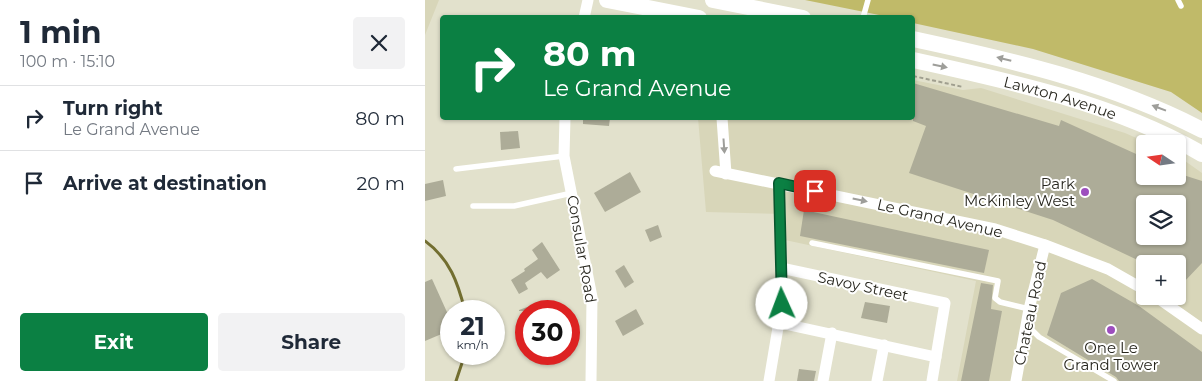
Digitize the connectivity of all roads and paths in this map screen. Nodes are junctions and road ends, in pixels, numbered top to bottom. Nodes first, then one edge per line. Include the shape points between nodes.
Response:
1 (588, 0) edge
2 (607, 0) edge
3 (713, 0) edge
4 (868, 0) edge
5 (585, 15) edge
6 (684, 15) edge
7 (788, 15) edge
8 (864, 15) edge
9 (915, 39) edge
10 (915, 60) edge
11 (915, 76) edge
12 (963, 87) dead end
13 (565, 120) edge
14 (722, 120) edge
15 (1202, 130) edge
16 (1202, 154) edge
17 (564, 156) junction
18 (456, 169) dead end
19 (779, 183) junction
20 (572, 193) junction
21 (473, 206) dead end
22 (811, 242) dead end
23 (1045, 245) junction
24 (781, 268) junction
25 (1136, 285) edge
26 (1168, 305) edge
27 (1029, 309) junction
28 (780, 323) junction
29 (1026, 324) junction
30 (1202, 329) edge
31 (832, 333) junction
32 (884, 345) junction
33 (935, 357) junction
34 (591, 381) edge
35 (769, 381) edge
36 (823, 381) edge
37 (877, 381) edge
38 (932, 381) edge
39 (1016, 381) edge
40 (1114, 381) edge

1 - 5 street
2 - 6 main road
3 - 7 main road
4 - 8 lane
15 -> 9 main road, Lawton Avenue via 1167,112 1111,91 1015,62
10 -> 16 main road, Lawton Avenue via 1125,116
11 - 12 path
13 - 17 street, Consular Road
14 -> 19 street, Le Grand Avenue via 721,173
17 - 18 lane
17 - 20 street, Consular Road
19 -> 23 street, Le Grand Avenue via 995,229
19 - 24 street
20 - 21 lane via 514,206
20 - 34 street, Consular Road via 593,296
22 - 27 lane via 998,281 995,298
23 - 25 street, Le Grand Avenue via 1108,269
23 - 27 street, Chateau Road
24 - 28 street
24 - 33 street, Savoy Street via 945,303
26 - 30 street
27 - 29 street, Chateau Road
28 - 31 street
28 - 35 street
29 - 39 street, Chateau Road
29 - 40 lane via 1039,337
31 - 32 street
31 - 36 street
32 - 33 street
32 - 37 street
33 - 38 street

